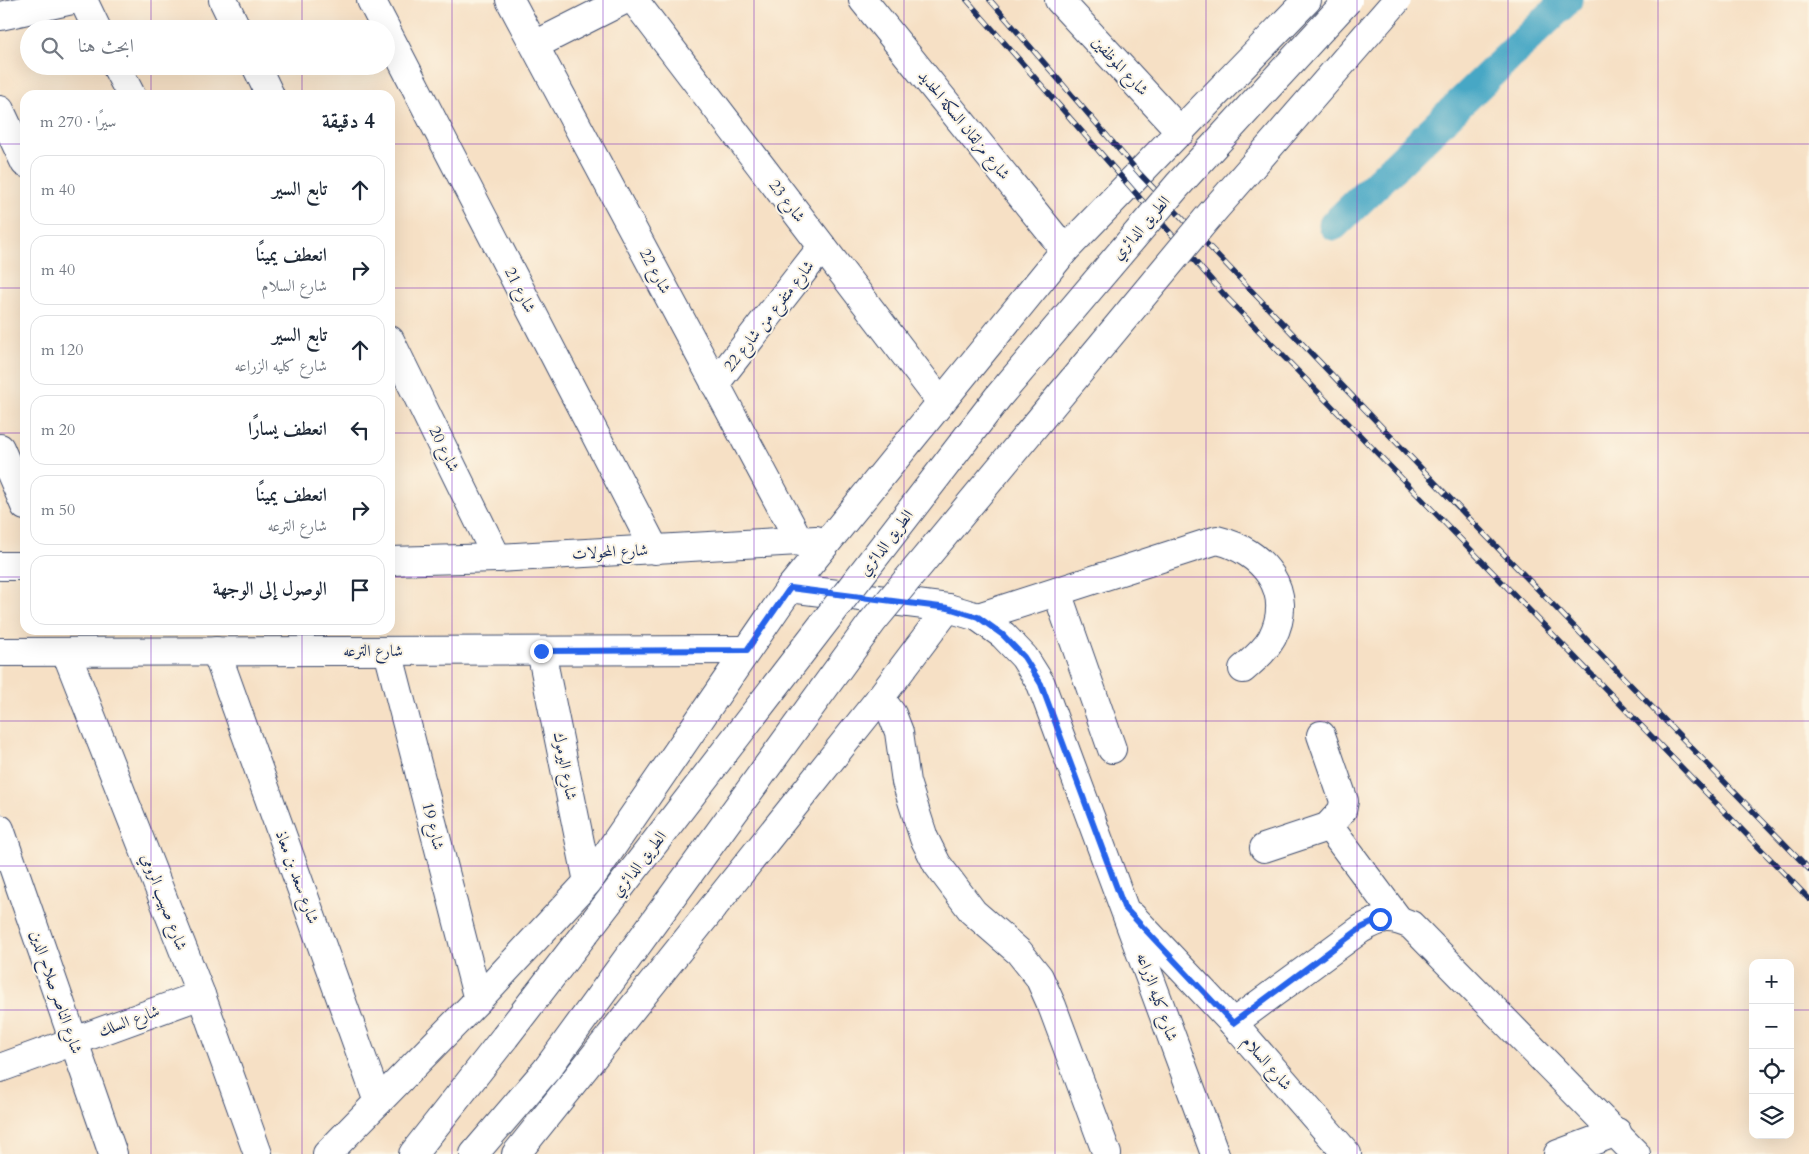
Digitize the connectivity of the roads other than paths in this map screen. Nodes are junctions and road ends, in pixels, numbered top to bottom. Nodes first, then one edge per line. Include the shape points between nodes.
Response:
1 (72, 0) edge
2 (83, 0) edge
3 (223, 0) edge
4 (371, 0) edge
5 (510, 0) edge
6 (624, 0) edge
7 (634, 0) edge
8 (863, 0) edge
9 (1059, 0) edge
10 (1307, 0) edge
11 (1348, 0) edge
12 (1396, 0) edge
13 (0, 16) edge
14 (93, 20) edge
15 (233, 20) edge
16 (381, 20) edge
17 (395, 46) edge
18 (535, 46) junction
19 (121, 75) edge
20 (260, 75) edge
21 (128, 90) edge
22 (268, 90) edge
23 (0, 110) edge
24 (1181, 132) junction
25 (20, 152) edge
26 (822, 247) junction
27 (1065, 250) junction
28 (395, 350) edge
29 (715, 384) junction
30 (941, 402) junction
31 (0, 448) edge
32 (20, 494) edge
33 (830, 538) junction
34 (800, 542) junction
35 (655, 550) junction
36 (498, 558) junction
37 (395, 561) edge
38 (0, 566) edge
39 (20, 566) edge
40 (790, 588) junction
41 (1057, 592) junction
42 (948, 608) junction
43 (978, 617) junction
44 (320, 641) edge
45 (231, 644) edge
46 (747, 650) junction
47 (388, 651) junction
48 (541, 651) junction
49 (0, 652) edge
50 (66, 652) junction
51 (1243, 669) dead end
52 (880, 698) junction
53 (1321, 735) dead end
54 (1112, 749) dead end
55 (1330, 826) junction
56 (0, 829) edge
57 (1264, 848) dead end
58 (588, 882) junction
59 (1124, 907) junction
60 (1398, 919) junction
61 (201, 995) junction
62 (478, 1000) junction
63 (1233, 1023) junction
64 (74, 1041) junction
65 (0, 1068) edge
66 (378, 1102) junction
67 (1617, 1132) junction
68 (113, 1154) edge
69 (258, 1154) edge
70 (327, 1154) edge
71 (413, 1154) edge
72 (474, 1154) edge
73 (516, 1154) edge
74 (1107, 1154) edge
75 (1215, 1154) edge
76 (1347, 1154) edge
77 (1558, 1154) edge
78 (1636, 1154) edge

1 - 13 street
2 - 14 street
3 - 15 street
4 - 16 street, شارع 21
5 - 18 street, شارع 22
6 - 18 street
7 - 26 street, شارع 23
8 - 27 street, شارع مزلقان السكة الحديد
9 - 24 street, شارع الموظفين
10 - 24 street
11 - 71 street, الطريق الدائري, bridge via 1178,185 998,397
12 - 72 street, bridge via 1209,216 874,621 547,1069
17 - 35 street, شارع 21
18 - 29 street, شارع 22
19 - 21 street
20 - 22 street
23 - 25 street
24 - 27 street
26 - 29 street, شارع متفرع من شارع 22
26 - 30 street, شارع 23
27 - 30 street
28 - 36 street, شارع 20
29 - 34 street, شارع 22
30 - 33 street
31 - 32 street
33 - 34 street, شارع المحولات
33 - 40 street
34 - 35 street, شارع المحولات
35 - 36 street, شارع المحولات
36 - 37 street, شارع المحولات
38 - 39 street
40 - 42 street, شارع كليه الزراعه
40 - 46 street
41 - 43 street
41 - 51 street via 1217,540 1235,544 1252,553 1265,566 1279,602 1272,638 1261,654
41 - 54 street
42 - 43 street, شارع كليه الزراعه
42 - 52 street
43 - 59 street, شارع كليه الزراعه via 1003,635 1024,657 1041,684
44 - 45 street, شارع الترعه
44 - 47 street, شارع الترعه
45 - 50 street, شارع الترعه
45 - 66 street, شارع سعد بن معاذ
46 - 48 street, شارع الترعه
46 - 58 street
47 - 48 street, شارع الترعه
47 - 62 street, شارع 19
48 - 58 street, شارع اليرموك
49 - 50 street, شارع الترعه
50 - 61 street, شارع صهيب الرومي
52 - 73 street
52 - 74 street via 892,714 899,732 906,782 924,838 937,864 973,912 1019,952 1039,978
53 - 55 street via 1344,801 1342,810
55 - 57 street
55 - 60 street
56 - 64 street, شارع الناصر صلاح الدين
58 - 62 street
59 - 63 street, شارع السلام
59 - 75 street, شارع كليه الزراعه
60 - 63 street via 1380,919 1361,928
60 - 67 street via 1411,924
61 - 64 street, شارع السلك
61 - 69 street, شارع صهيب الرومي
62 - 66 street
63 - 76 street, شارع السلام
64 - 65 street, شارع السلك
64 - 68 street, شارع الناصر صلاح الدين
66 - 70 street
67 - 77 street
67 - 78 street

